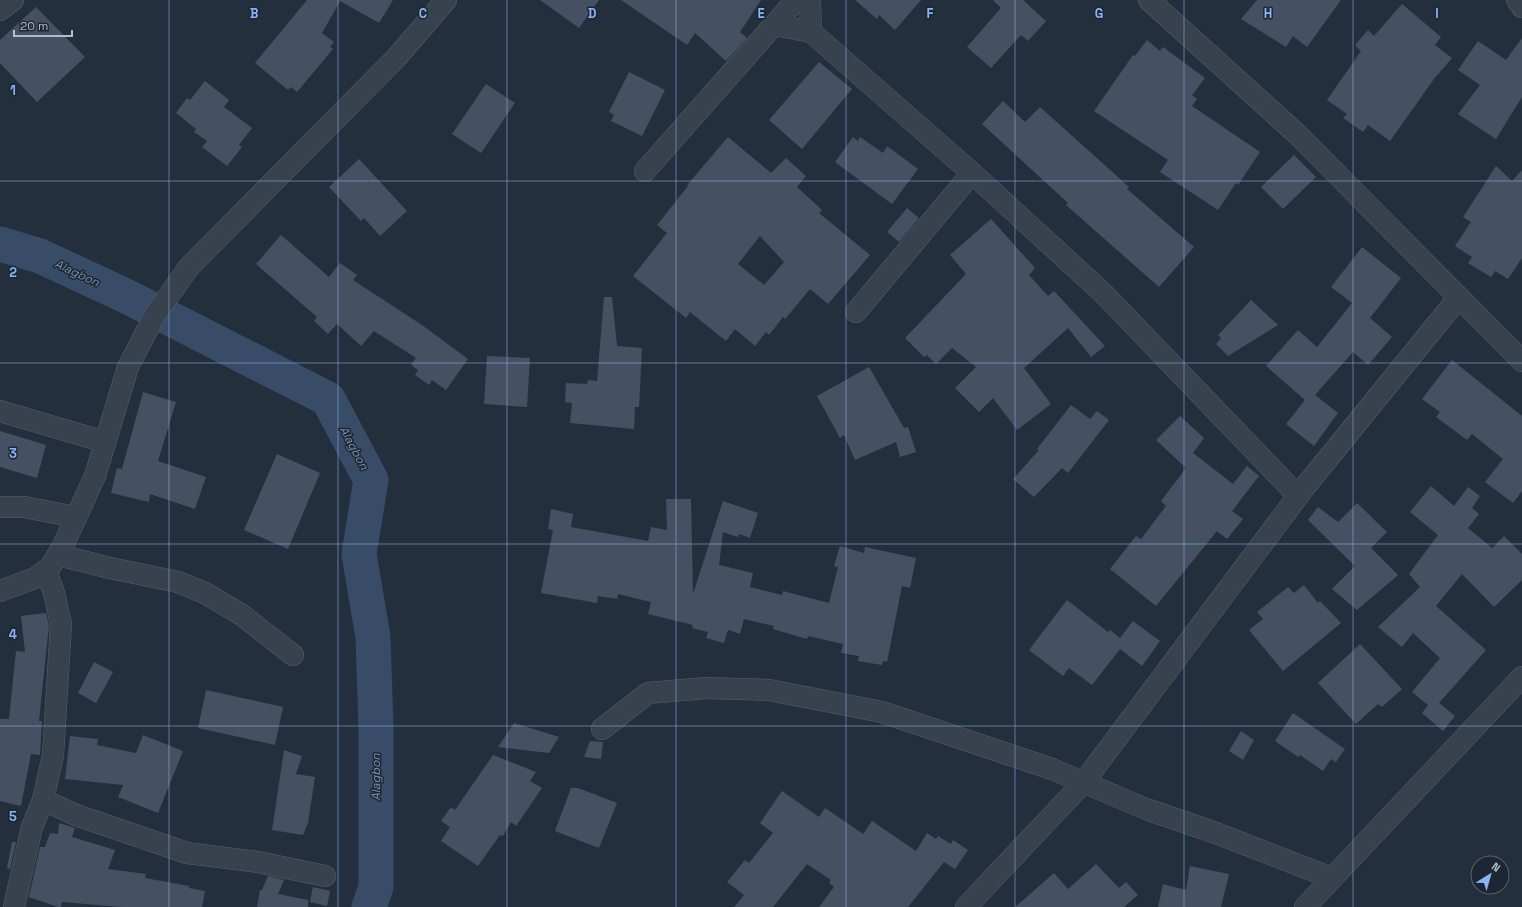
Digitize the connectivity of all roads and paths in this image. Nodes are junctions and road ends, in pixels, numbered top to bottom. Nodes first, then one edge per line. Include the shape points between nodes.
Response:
1 (13, 0) edge
2 (446, 0) edge
3 (796, 0) edge
4 (810, 0) edge
5 (1149, 0) edge
6 (1516, 0) edge
7 (1522, 7) edge
8 (0, 10) edge
9 (775, 25) junction
10 (811, 32) junction
11 (645, 171) dead end
12 (972, 173) junction
13 (1459, 297) junction
14 (856, 312) dead end
15 (1522, 361) edge
16 (0, 411) edge
17 (105, 442) junction
18 (1298, 496) junction
19 (0, 507) edge
20 (76, 517) junction
21 (52, 563) junction
22 (0, 591) edge
23 (293, 655) dead end
24 (1522, 677) edge
25 (602, 729) dead end
26 (1083, 783) junction
27 (43, 800) junction
28 (325, 876) dead end
29 (1332, 878) junction
30 (14, 907) edge
31 (966, 907) edge
32 (1305, 907) edge

1 - 8 street
2 - 17 street via 397,57 189,267 155,315 128,367
3 - 9 street
4 - 10 street
5 - 13 street via 1297,134
6 - 7 street
9 - 10 street
9 - 11 street
10 - 12 street
12 - 14 street
12 - 18 street via 1103,293
13 - 15 street
13 - 18 street
16 - 17 street
17 - 20 street via 95,476
18 - 26 street
19 - 20 street via 24,507
20 - 21 street
21 - 22 street via 36,578
21 - 23 street via 110,568 178,582 205,593 242,615
21 - 27 street via 54,593 61,624 53,754
24 - 29 street
25 - 26 street via 648,693 707,688 769,690 882,712 1004,752
26 - 29 street
26 - 31 street
27 - 28 street via 76,815 187,853 258,862
27 - 30 street via 32,827
29 - 32 street

